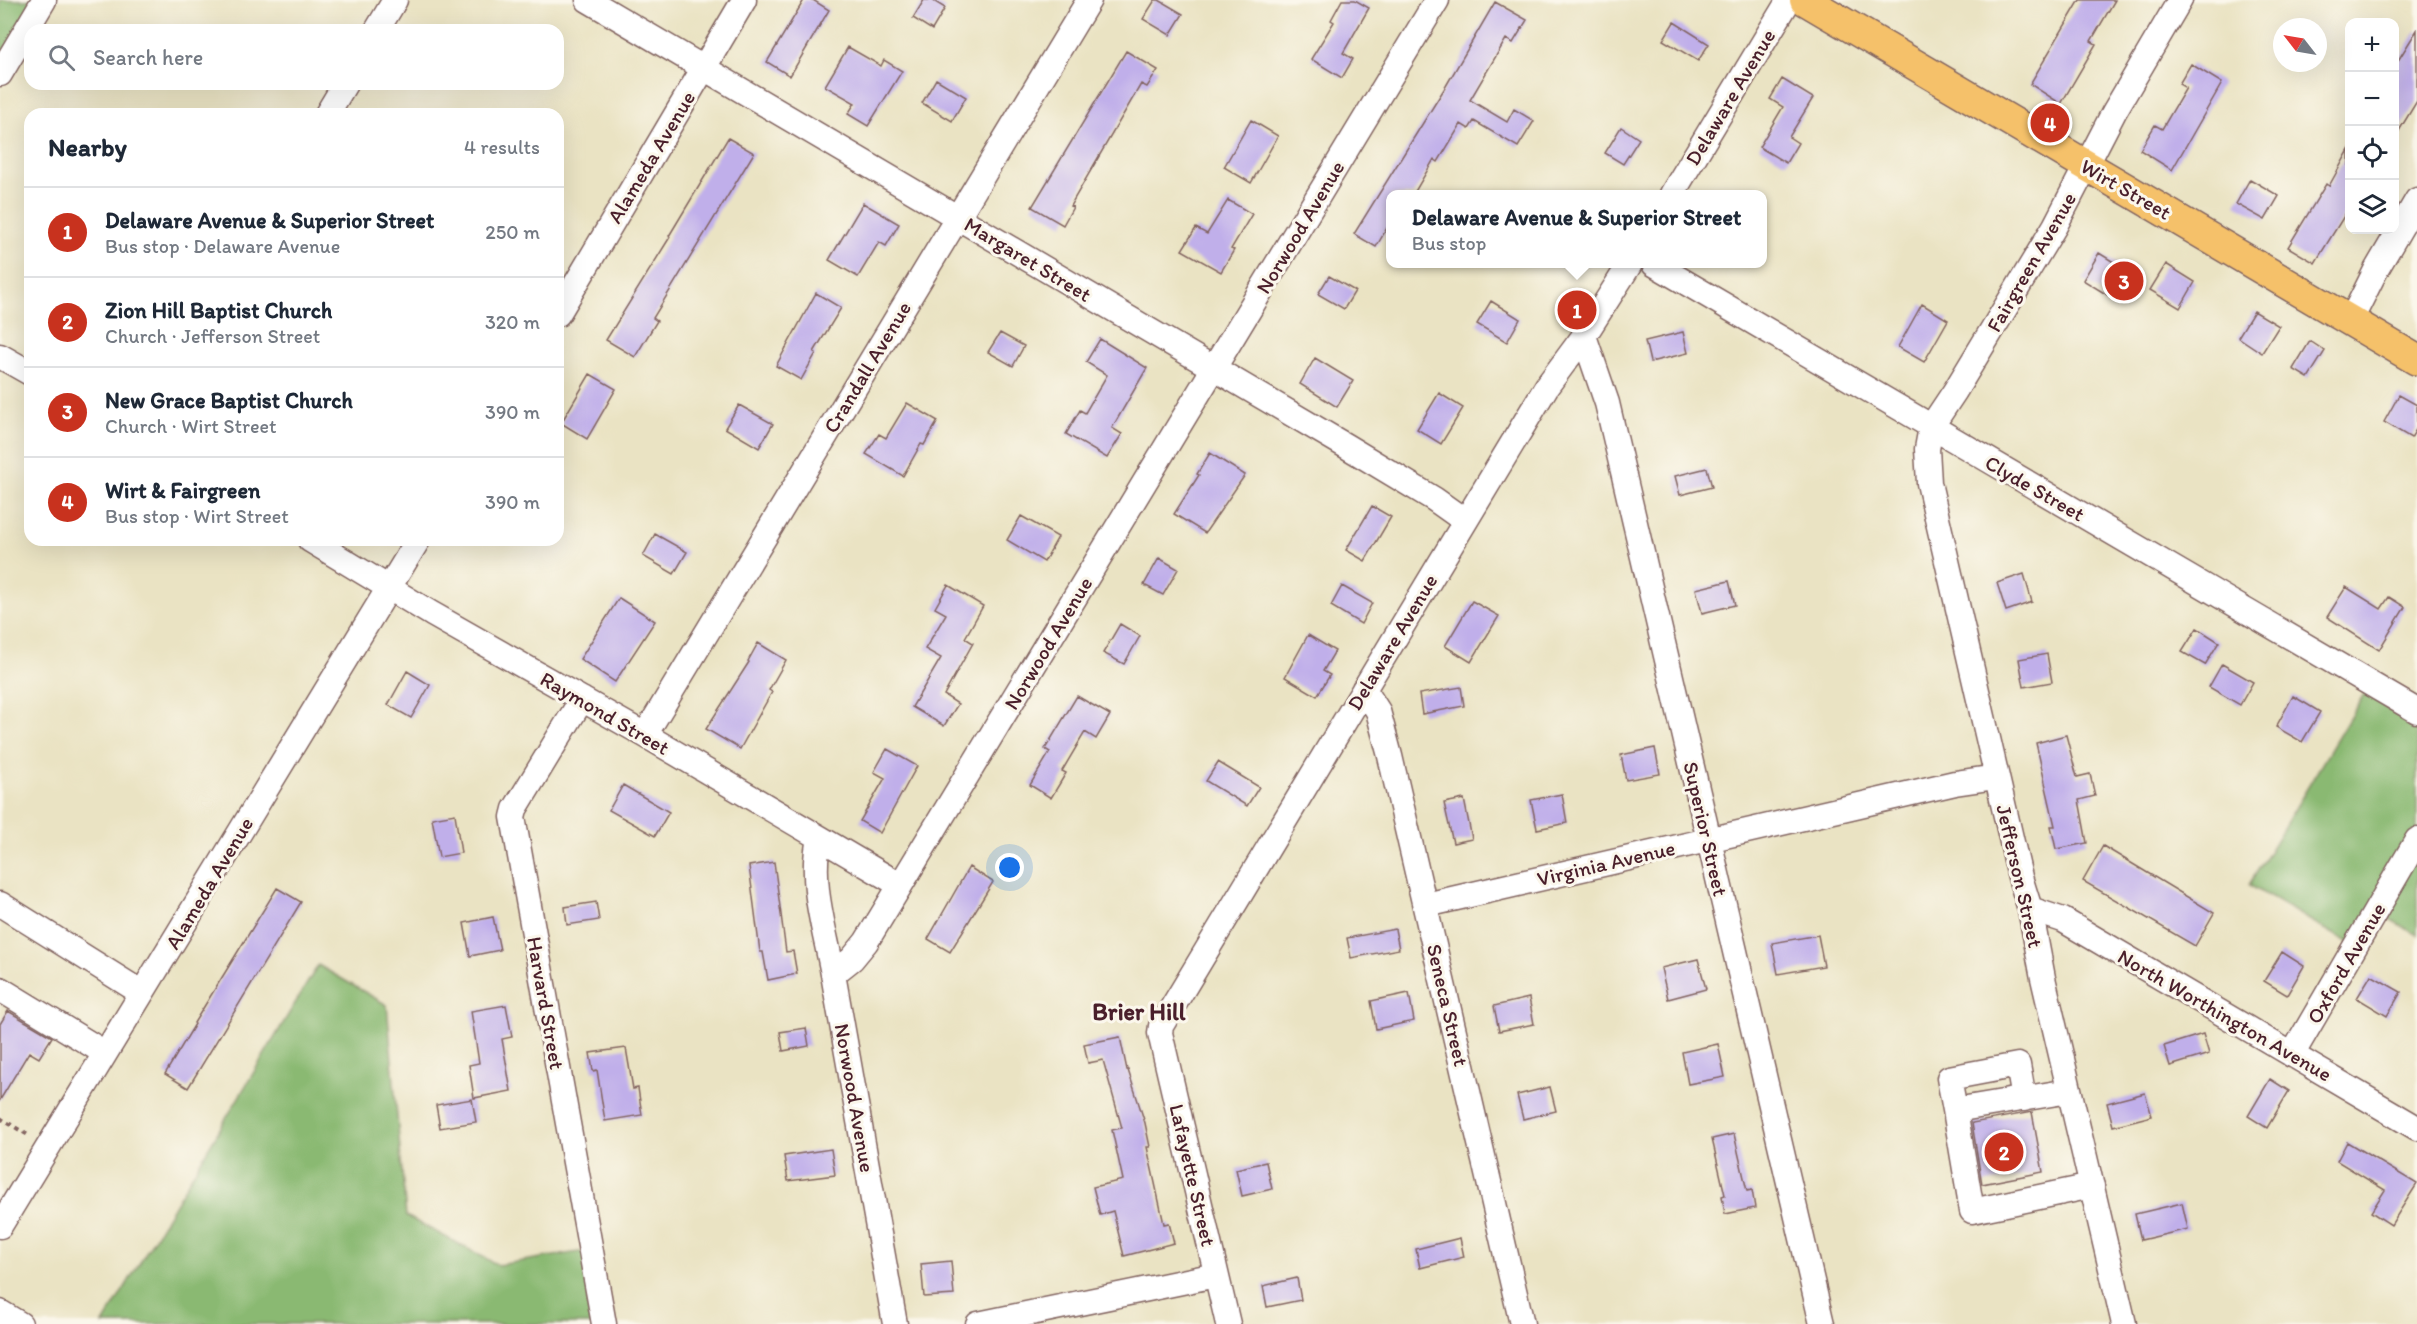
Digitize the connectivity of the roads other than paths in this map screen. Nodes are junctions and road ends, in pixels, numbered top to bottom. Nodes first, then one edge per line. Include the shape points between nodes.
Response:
1 (44, 0) edge
2 (395, 0) edge
3 (588, 0) edge
4 (744, 0) edge
5 (1089, 0) edge
6 (1437, 0) edge
7 (1789, 0) edge
8 (1805, 0) edge
9 (2180, 0) edge
10 (30, 24) edge
11 (381, 24) edge
12 (24, 34) edge
13 (703, 68) junction
14 (0, 74) edge
15 (341, 90) edge
16 (331, 108) edge
17 (2086, 166) junction
18 (1674, 190) edge
19 (2417, 200) edge
20 (958, 217) junction
21 (1627, 268) edge
22 (1661, 268) edge
23 (564, 304) edge
24 (2350, 322) junction
25 (1584, 336) junction
26 (0, 356) edge
27 (2417, 360) edge
28 (24, 370) edge
29 (1214, 370) junction
30 (1931, 427) junction
31 (1465, 521) junction
32 (320, 546) edge
33 (414, 546) edge
34 (389, 587) junction
35 (1364, 689) junction
36 (582, 699) junction
37 (2417, 711) edge
38 (645, 735) junction
39 (1996, 777) junction
40 (819, 839) junction
41 (1709, 840) junction
42 (2417, 840) edge
43 (900, 885) junction
44 (0, 904) edge
45 (1426, 905) junction
46 (2030, 909) junction
47 (833, 974) junction
48 (0, 988) edge
49 (142, 993) junction
50 (1161, 1026) joint
51 (105, 1053) junction
52 (2292, 1055) junction
53 (2070, 1091) junction
54 (2024, 1099) junction
55 (1955, 1110) junction
56 (2417, 1128) edge
57 (2092, 1186) junction
58 (0, 1226) edge
59 (1216, 1275) junction
60 (0, 1312) edge
61 (20, 1324) edge
62 (604, 1324) edge
63 (895, 1324) edge
64 (978, 1324) edge
65 (1227, 1324) edge
66 (1522, 1324) edge
67 (1821, 1324) edge
68 (2124, 1324) edge

1 - 10 street
2 - 11 street
3 - 13 street, Margaret Street
4 - 13 street, Alameda Avenue
5 - 20 street, Crandall Avenue
6 - 29 street, Norwood Avenue
7 - 18 street, Delaware Avenue
8 - 17 main road, Wirt Street
9 - 17 street, Fairgreen Avenue
12 - 14 street
13 - 20 street, Margaret Street
13 - 23 street, Alameda Avenue
15 - 16 street
17 - 24 main road, Wirt Street
17 - 30 street, Fairgreen Avenue via 2055,226
19 - 24 street
20 - 29 street, Margaret Street
20 - 38 street, Crandall Avenue
21 - 25 street, Delaware Avenue
22 - 30 street, Clyde Street
24 - 27 main road, Wirt Street
25 - 31 street, Delaware Avenue via 1547,386
25 - 41 street, Superior Street via 1607,403
26 - 28 street
29 - 31 street, Margaret Street
29 - 43 street, Norwood Avenue
30 - 37 street, Clyde Street
30 - 39 street, Jefferson Street via 1927,449 1929,483
31 - 35 street, Delaware Avenue
32 - 34 street, Raymond Street
33 - 34 street, Alameda Avenue
34 - 36 street, Raymond Street
34 - 49 street, Alameda Avenue
35 - 45 street, Seneca Street via 1378,711
35 - 50 street, Delaware Avenue
36 - 38 street, Raymond Street
36 - 62 street, Harvard Street via 513,817
38 - 40 street, Raymond Street
39 - 41 street, Virginia Avenue
39 - 46 street, Jefferson Street
40 - 43 street, Raymond Street
40 - 47 street via 814,875
41 - 45 street, Virginia Avenue
41 - 67 street, Superior Street
42 - 52 street, Oxford Avenue
43 - 47 street, Norwood Avenue via 859,951
44 - 49 street
45 - 66 street, Seneca Street
46 - 52 street, North Worthington Avenue via 2063,920
46 - 53 street, Jefferson Street
47 - 63 street, Norwood Avenue
48 - 51 street
49 - 51 street, Alameda Avenue
50 - 59 street, Lafayette Street
51 - 58 street, Alameda Avenue
52 - 56 street, North Worthington Avenue
53 - 54 street
53 - 57 street, Jefferson Street
54 - 55 street
54 - 55 street via 2018,1065 1949,1078
55 - 57 street via 1972,1211
57 - 68 street, Jefferson Street
59 - 64 street
59 - 65 street, Lafayette Street
60 - 61 street

